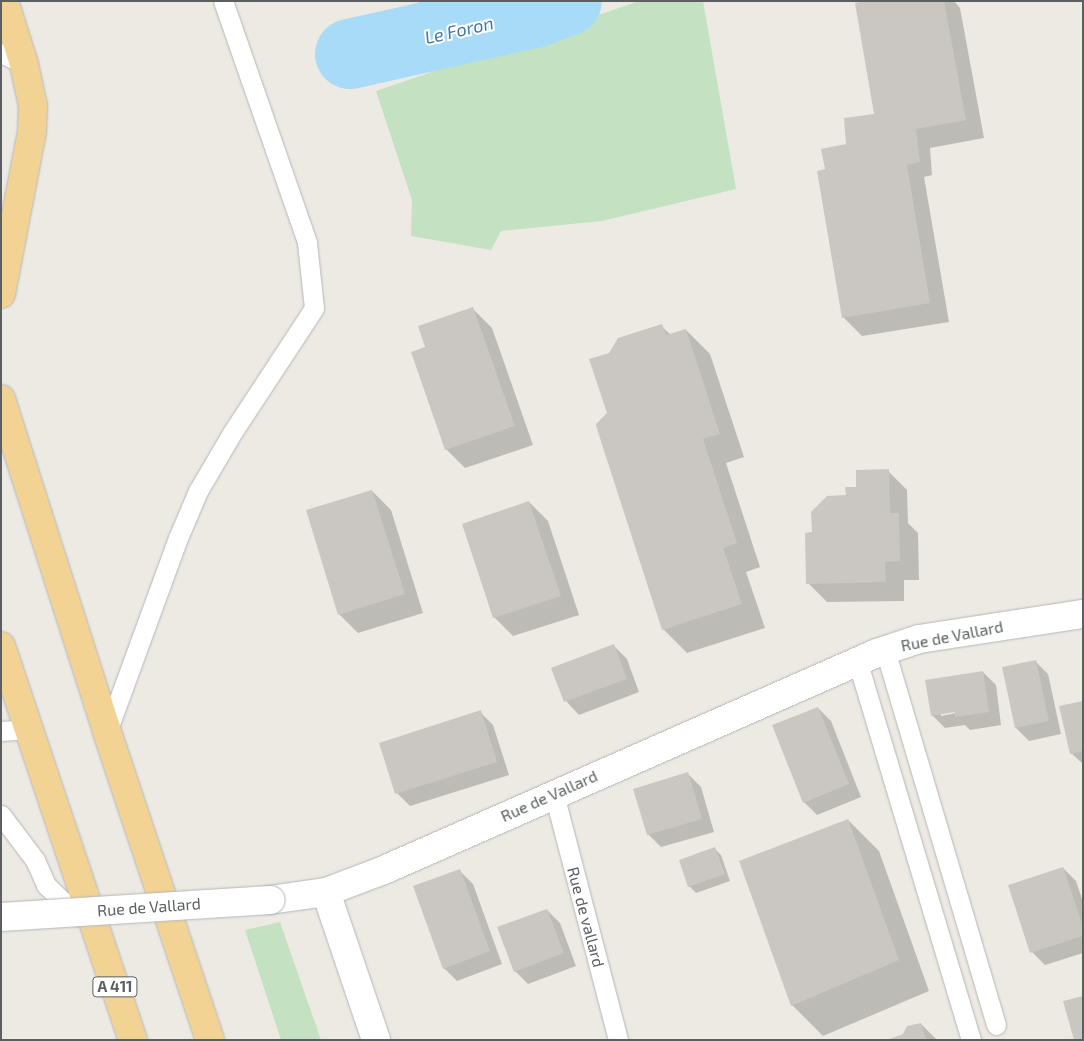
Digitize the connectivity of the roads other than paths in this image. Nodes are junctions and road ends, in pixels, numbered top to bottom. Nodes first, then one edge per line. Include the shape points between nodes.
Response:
1 (4, 1) edge
2 (223, 1) edge
3 (13, 58) edge
4 (1, 294) edge
5 (2, 404) edge
6 (1083, 614) edge
7 (1, 646) edge
8 (885, 650) junction
9 (856, 660) junction
10 (29, 729) junction
11 (1, 731) edge
12 (107, 732) junction
13 (554, 794) junction
14 (1, 815) edge
15 (326, 892) junction
16 (1, 916) edge
17 (98, 934) junction
18 (996, 1025) dead end
19 (133, 1040) edge
20 (210, 1040) edge
21 (376, 1040) edge
22 (618, 1040) edge
23 (971, 1040) edge

1 - 3 highway
2 - 12 lane via 307,242 314,308 198,491
3 - 4 highway via 32,94 32,132
5 - 12 highway
6 - 8 street, Rue de Vallard via 967,630
7 - 10 highway
8 - 9 street, Rue de Vallard
8 - 18 lane
9 - 13 street, Rue de Vallard
9 - 23 lane
10 - 11 lane
10 - 17 highway
12 - 20 highway
13 - 15 street, Rue de Vallard
13 - 22 lane, Rue de vallard
14 - 17 lane via 35,860 46,886
15 - 16 street, Rue de Vallard, bridge via 270,900
15 - 21 street
17 - 19 highway, A 411

